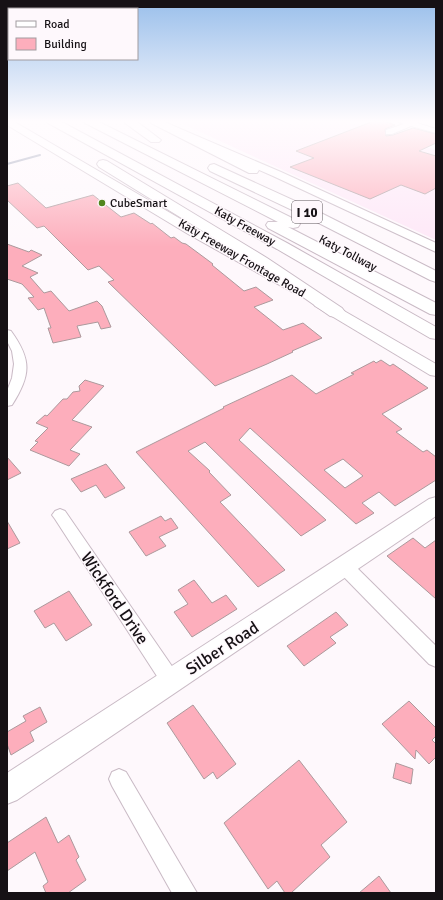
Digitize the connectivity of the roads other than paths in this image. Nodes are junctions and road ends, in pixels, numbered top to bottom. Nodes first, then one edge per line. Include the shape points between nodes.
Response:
1 (79, 163) edge
2 (102, 163) edge
3 (129, 163) edge
4 (155, 163) edge
5 (171, 163) edge
6 (203, 163) dead end
7 (242, 163) edge
8 (432, 254) edge
9 (436, 277) edge
10 (436, 300) edge
11 (436, 310) edge
12 (336, 312) junction
13 (358, 325) junction
14 (7, 333) edge
15 (436, 334) edge
16 (436, 358) edge
17 (436, 371) edge
18 (7, 402) edge
19 (436, 505) edge
20 (60, 515) dead end
21 (344, 566) junction
22 (436, 658) edge
23 (171, 680) junction
24 (119, 779) dead end
25 (7, 790) edge
26 (185, 893) edge

1 - 12 main road, Katy Freeway Frontage Road
2 - 12 highway via 256,257
3 - 15 highway, Katy Freeway via 282,246
4 - 11 highway
5 - 10 highway, Katy Tollway
6 - 9 highway, I 10
7 - 8 highway
12 - 13 main road, Katy Freeway Frontage Road
13 - 16 main road via 405,340
13 - 17 main road, Katy Freeway Frontage Road
14 - 18 street via 18,352 21,366
19 - 21 main road, Silber Road
20 - 23 street, Wickford Drive
21 - 22 street
21 - 23 main road, Silber Road
23 - 25 main road, Silber Road
24 - 26 street

